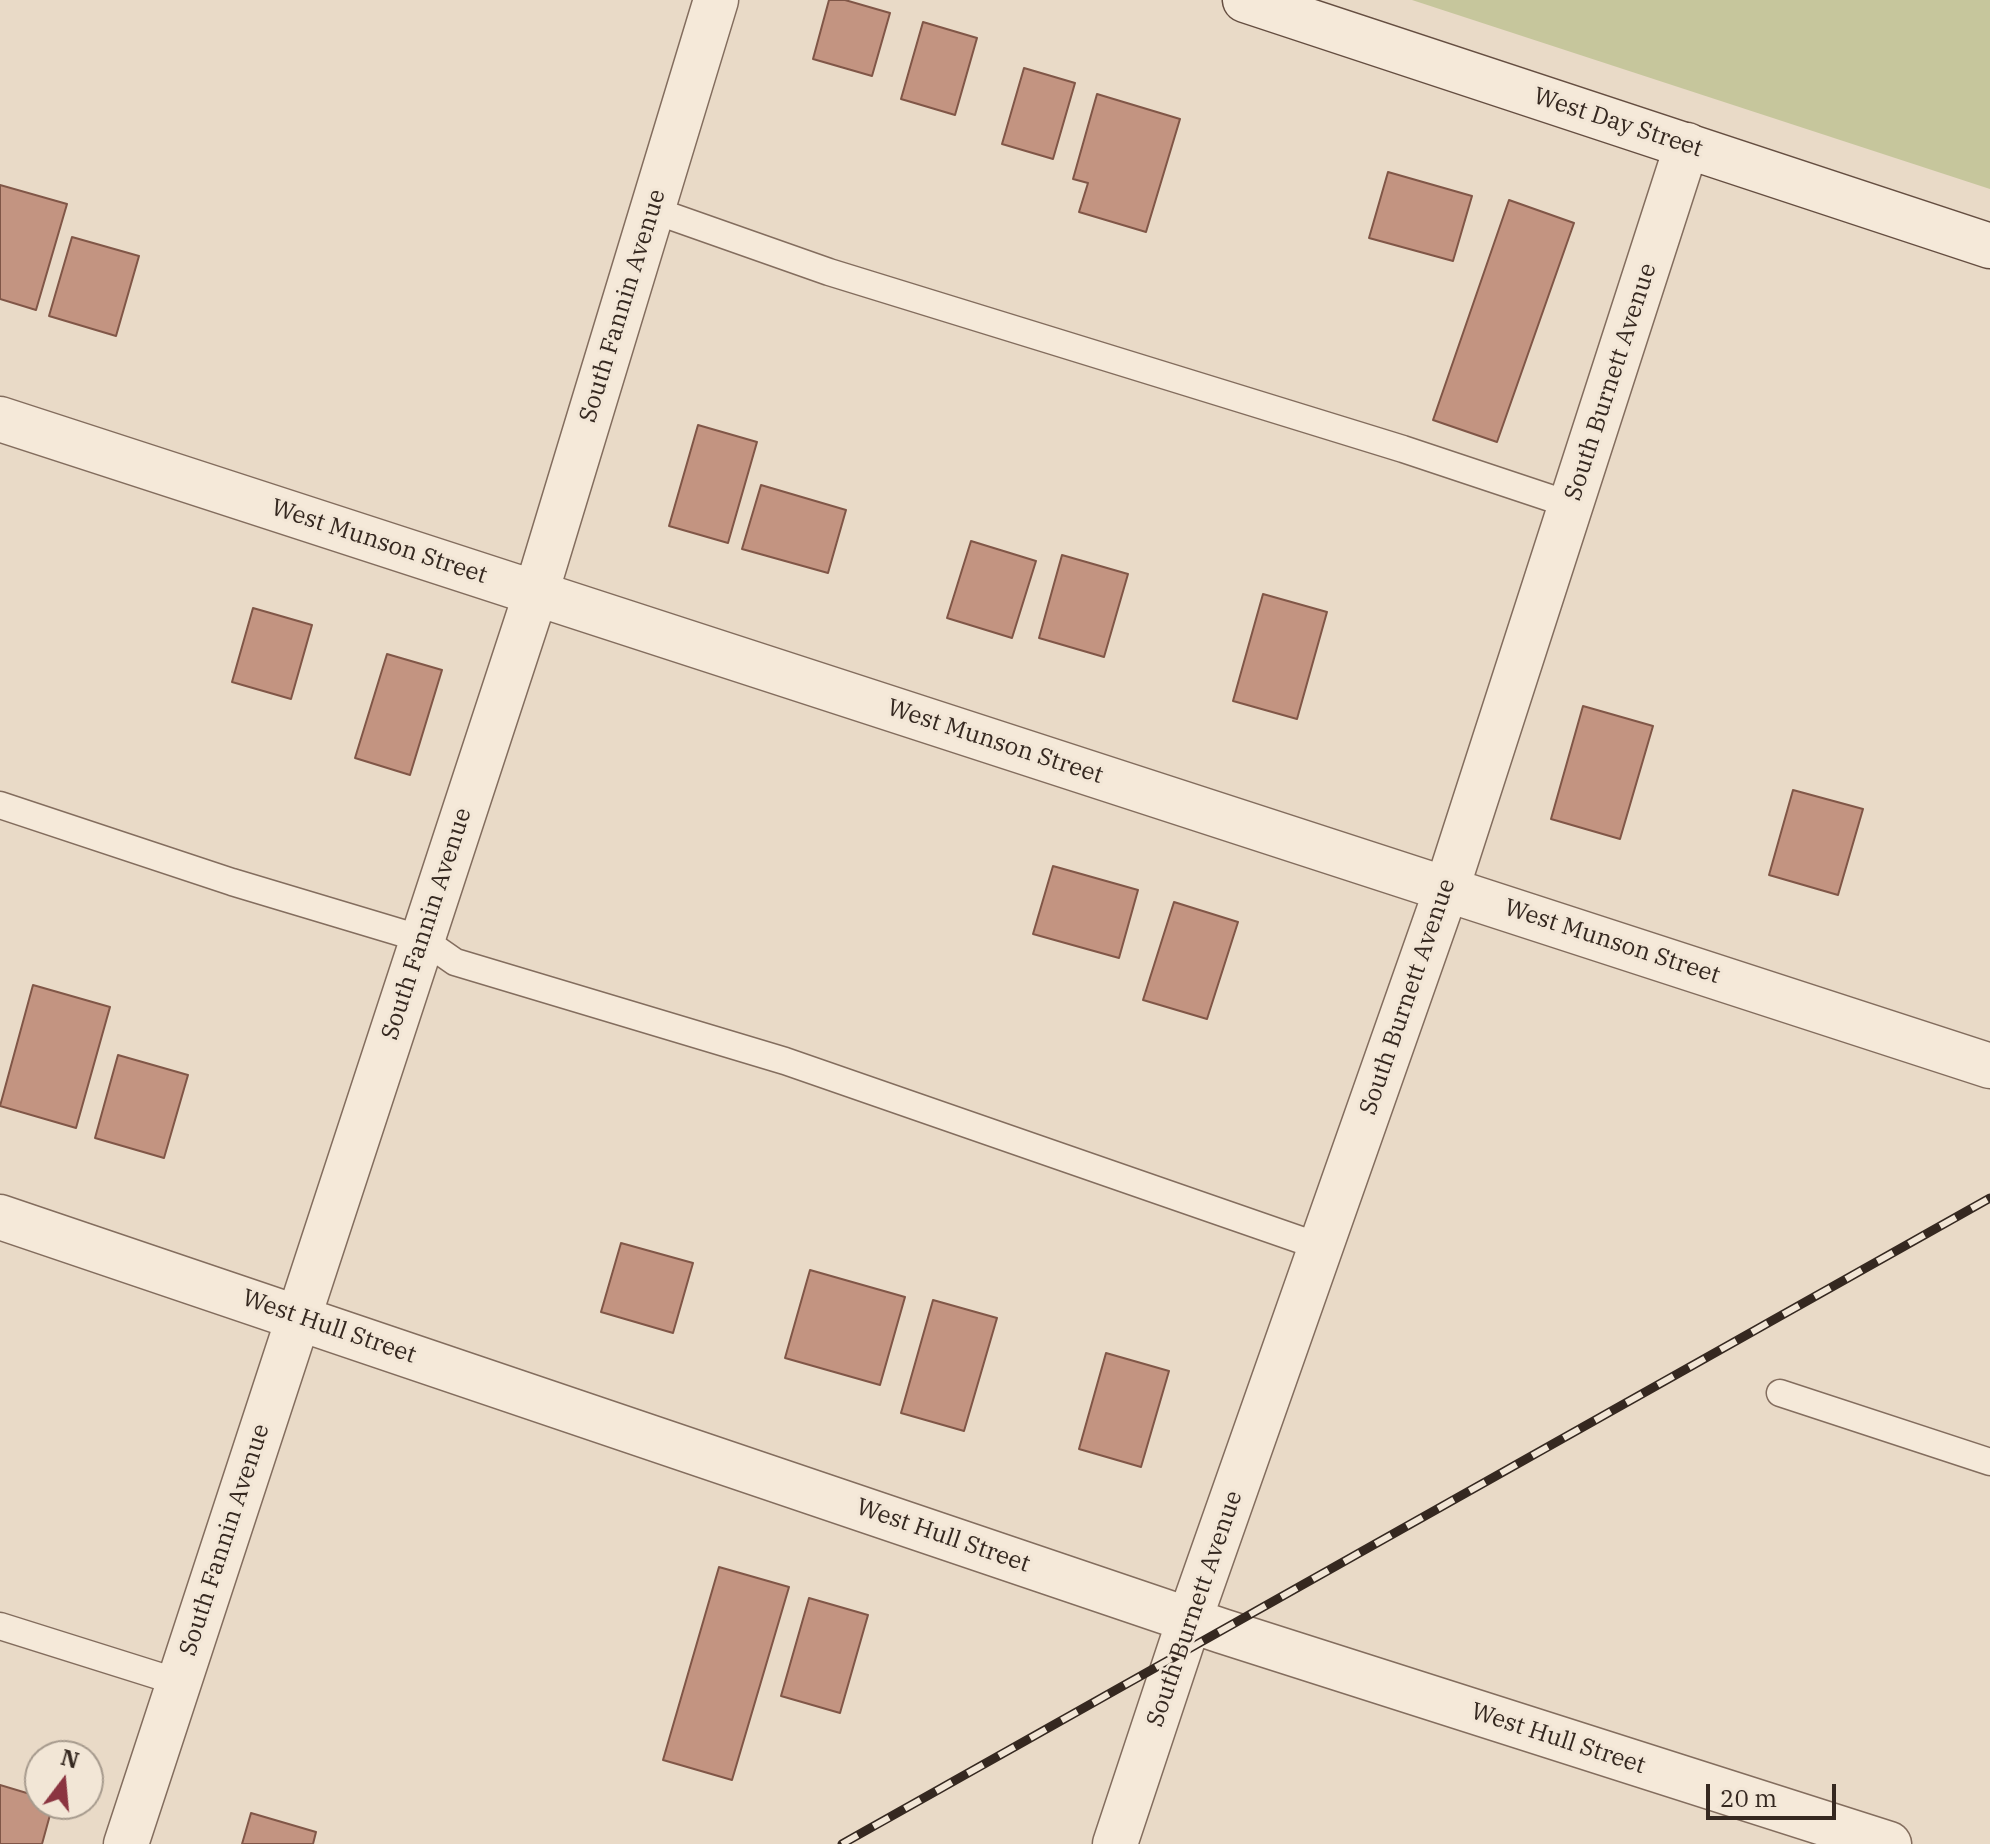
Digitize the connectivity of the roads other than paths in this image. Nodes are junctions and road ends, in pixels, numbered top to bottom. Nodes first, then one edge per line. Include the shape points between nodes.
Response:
1 (716, 0) edge
2 (1245, 0) edge
3 (1687, 145) junction
4 (653, 210) junction
5 (1990, 246) edge
6 (0, 419) edge
7 (1571, 505) junction
8 (536, 593) junction
9 (0, 805) edge
10 (1447, 888) junction
11 (422, 939) junction
12 (1990, 1066) edge
13 (0, 1217) edge
14 (1321, 1247) junction
15 (298, 1316) junction
16 (1780, 1393) dead end
17 (1990, 1462) edge
18 (1189, 1621) junction
19 (0, 1626) edge
20 (178, 1682) junction
21 (126, 1844) edge
22 (1115, 1844) edge
23 (1889, 1844) edge

1 - 4 street, South Fannin Avenue
2 - 3 street, West Day Street
3 - 5 street, West Day Street
3 - 7 street, South Burnett Avenue
4 - 7 lane via 829,272
4 - 8 street, South Fannin Avenue
6 - 8 street, West Munson Street
7 - 10 street, South Burnett Avenue
8 - 10 street, West Munson Street
8 - 11 street, South Fannin Avenue
9 - 11 lane
10 - 12 street, West Munson Street
10 - 14 street, South Burnett Avenue
11 - 14 lane via 455,962 785,1061
11 - 15 street, South Fannin Avenue
13 - 15 street, West Hull Street
14 - 18 street, South Burnett Avenue
15 - 18 street, West Hull Street
15 - 20 street, South Fannin Avenue
16 - 17 lane
18 - 22 street, South Burnett Avenue
18 - 23 street, West Hull Street
19 - 20 lane
20 - 21 street, South Fannin Avenue

